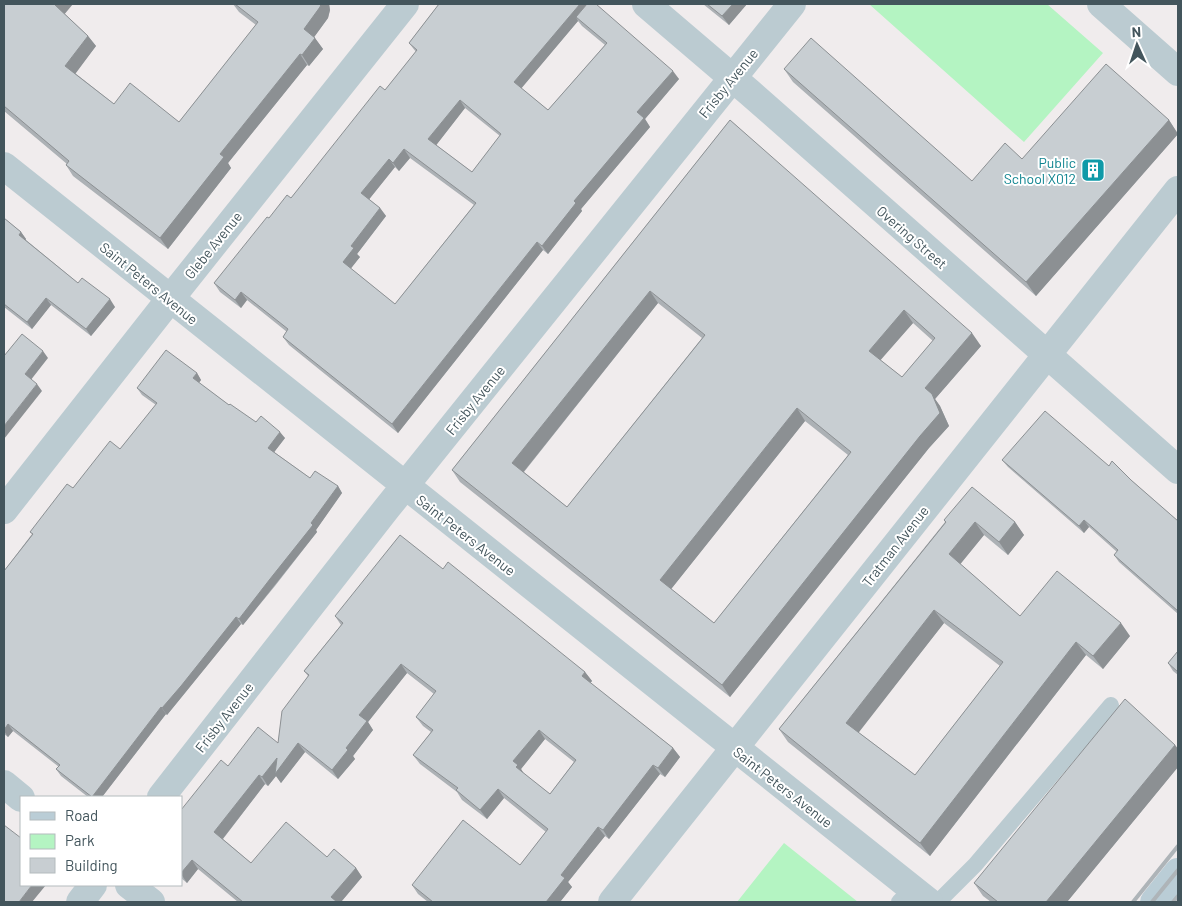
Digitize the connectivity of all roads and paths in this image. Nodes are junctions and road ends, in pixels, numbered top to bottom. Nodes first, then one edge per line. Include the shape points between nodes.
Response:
1 (405, 4) edge
2 (646, 4) edge
3 (792, 4) edge
4 (1101, 4) edge
5 (1178, 72) edge
6 (732, 79) junction
7 (4, 166) edge
8 (1178, 190) edge
9 (170, 299) junction
10 (1047, 355) junction
11 (1178, 470) edge
12 (405, 486) junction
13 (4, 510) edge
14 (1111, 705) dead end
15 (735, 748) junction
16 (4, 784) edge
17 (162, 796) edge
18 (20, 797) edge
19 (1178, 872) edge
20 (92, 886) edge
21 (130, 886) edge
22 (914, 898) edge
23 (80, 902) edge
24 (151, 902) edge
25 (612, 902) edge
26 (938, 902) edge
27 (1154, 902) edge

1 - 9 street, Glebe Avenue
2 - 6 street, Overing Street
3 - 6 street, Frisby Avenue
4 - 5 street
6 - 10 street, Overing Street
6 - 12 street, Frisby Avenue
7 - 9 street, Saint Peters Avenue
8 - 10 street, Tratman Avenue
9 - 12 street, Saint Peters Avenue
9 - 13 street, Glebe Avenue
10 - 11 street, Overing Street
10 - 15 street, Tratman Avenue
12 - 15 street, Saint Peters Avenue
12 - 17 street, Frisby Avenue
14 - 26 lane via 975,865
15 - 22 street, Saint Peters Avenue
15 - 25 street, Tratman Avenue
16 - 18 street
19 - 27 main road
20 - 23 street
21 - 24 street

